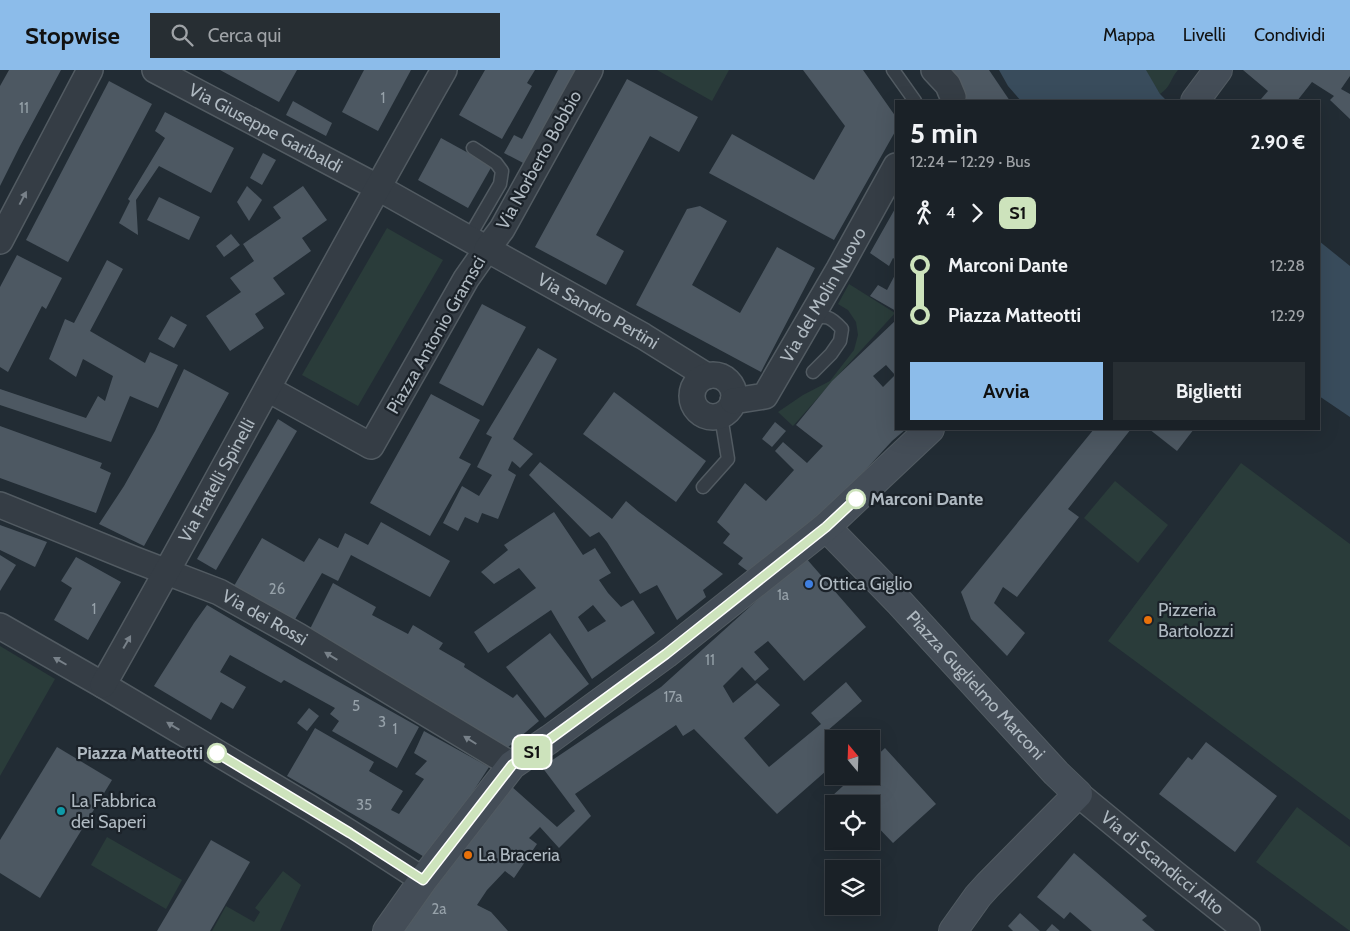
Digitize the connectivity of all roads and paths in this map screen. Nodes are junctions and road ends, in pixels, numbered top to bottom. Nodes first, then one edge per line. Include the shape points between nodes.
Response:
1 (90, 70) edge
2 (155, 70) edge
3 (444, 70) edge
4 (590, 70) edge
5 (893, 70) edge
6 (934, 70) edge
7 (1218, 70) edge
8 (914, 100) edge
9 (951, 100) edge
10 (1196, 100) edge
11 (474, 148) dead end
12 (895, 168) edge
13 (377, 187) junction
14 (0, 241) edge
15 (477, 244) junction
16 (809, 319) junction
17 (813, 372) dead end
18 (707, 376) junction
19 (268, 389) junction
20 (727, 408) junction
21 (929, 430) edge
22 (703, 487) dead end
23 (0, 504) edge
24 (826, 527) junction
25 (165, 572) junction
26 (0, 626) edge
27 (103, 684) junction
28 (512, 765) junction
29 (1078, 794) junction
30 (423, 880) junction
31 (387, 931) edge
32 (954, 931) edge
33 (1247, 931) edge

14 -> 1 street
2 - 13 street, Via Giuseppe Garibaldi
3 - 13 street
4 - 15 street, Via Norberto Bobbio via 502,229
5 - 8 lane
6 - 9 street via 948,85
7 - 10 main road
11 - 15 lane via 496,162 502,171
12 - 16 street, Via del Molin Nuovo
13 - 15 street, Piazza Antonio Gramsci
13 - 19 street
15 - 18 street, Via Sandro Pertini via 643,336
15 - 19 street, Piazza Antonio Gramsci via 466,279 371,446
16 - 17 lane via 822,316 833,319 842,329 840,341
16 - 20 street, Via del Molin Nuovo via 765,396
18 - 20 street, Via Sandro Pertini via 721,377 731,387 733,394
18 - 20 street via 693,390 696,409 707,417
19 - 25 street, Via Fratelli Spinelli
20 - 22 lane via 728,459
21 - 24 main road
23 - 25 street, Via dei Rossi
24 - 28 main road via 666,654
24 - 29 main road, Piazza Guglielmo Marconi
27 -> 25 street, Via Fratelli Spinelli
28 -> 25 street, Via dei Rossi via 219,592
27 -> 26 street
30 -> 27 street
28 - 30 main road
29 - 32 main road via 978,896
29 - 33 street, Via di Scandicci Alto
30 - 31 main road

